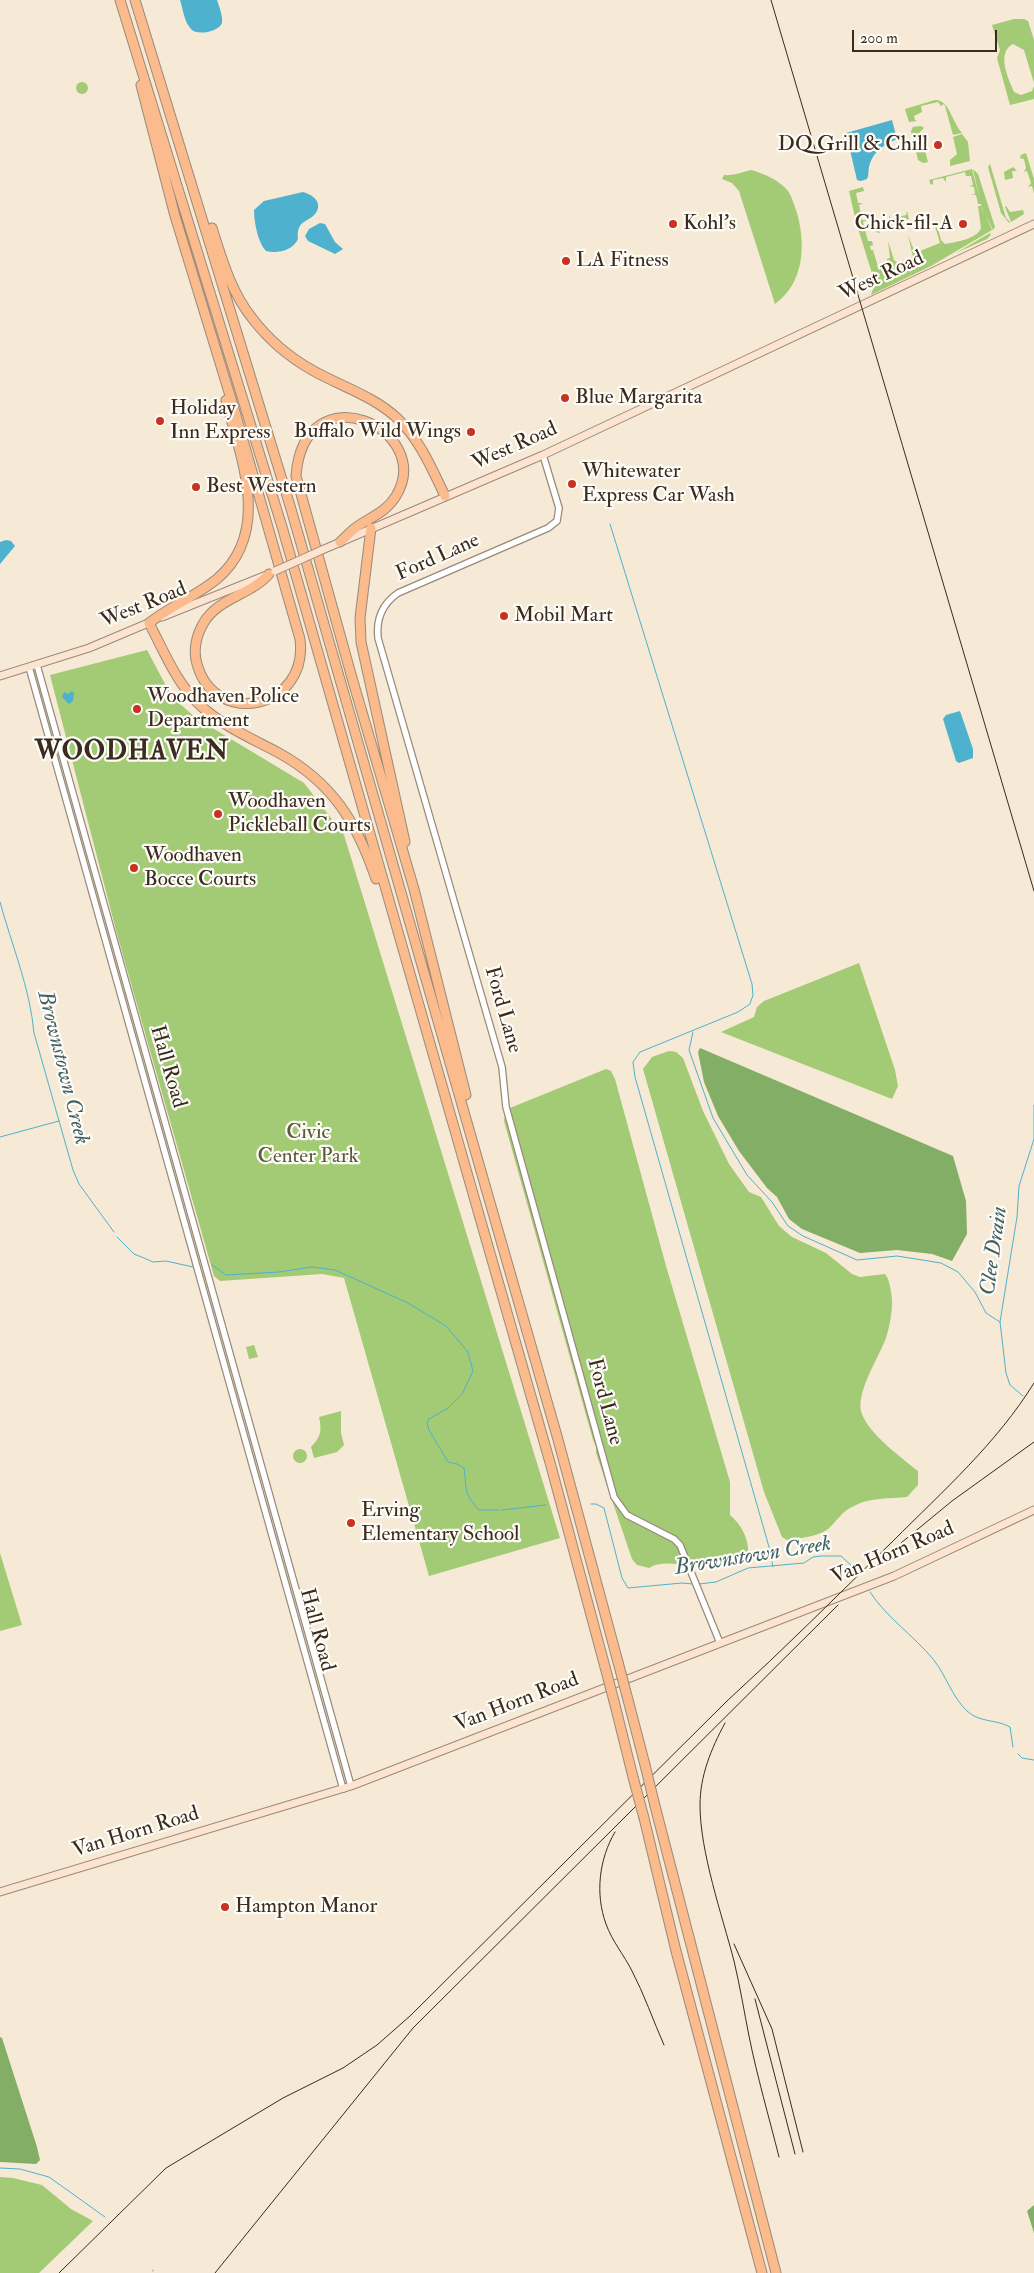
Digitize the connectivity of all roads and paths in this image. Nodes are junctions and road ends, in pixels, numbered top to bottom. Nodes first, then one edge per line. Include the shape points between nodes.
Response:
1 (120, 0) edge
2 (135, 0) edge
3 (136, 54) junction
4 (184, 157) junction
5 (1034, 224) edge
6 (216, 354) junction
7 (543, 455) junction
8 (445, 496) junction
9 (371, 528) junction
10 (340, 542) junction
11 (272, 573) junction
12 (150, 623) junction
13 (33, 666) junction
14 (0, 676) edge
15 (46, 699) junction
16 (38, 701) junction
17 (54, 722) junction
18 (46, 725) junction
19 (72, 791) junction
20 (64, 793) junction
21 (414, 889) junction
22 (103, 899) junction
23 (95, 901) junction
24 (397, 932) junction
25 (130, 996) junction
26 (123, 998) junction
27 (470, 1131) junction
28 (265, 1478) junction
29 (258, 1480) junction
30 (1034, 1510) edge
31 (306, 1622) junction
32 (298, 1624) junction
33 (720, 1643) junction
34 (351, 1786) junction
35 (343, 1789) junction
36 (0, 1892) edge
37 (762, 2273) edge
38 (776, 2273) edge

1 - 3 highway
2 - 4 highway
3 - 6 highway via 145,106
3 - 24 highway via 251,422
4 - 8 highway via 195,177 228,277 252,319 274,343 298,361 378,403 397,418 419,444
4 - 27 highway via 291,509
5 - 7 main road, West Road
6 - 11 highway via 278,557 302,649 297,672 280,694 255,703 233,701 214,691 201,675 195,651 199,632 206,618 216,609 260,584
6 - 12 highway via 248,485 246,531 237,553 218,578 168,608
7 - 8 main road, West Road
7 - 33 street, Ford Lane via 559,508 557,521 548,528 398,593 378,619 378,638 502,1067 506,1107 614,1497 627,1515 680,1545
8 - 9 main road, West Road
9 - 10 main road, West Road
9 - 21 highway via 360,618 361,642
10 - 11 main road, West Road, bridge
10 - 21 highway via 389,506 397,495 402,477 399,454 391,439 382,429 355,417 332,419 312,432 298,455 296,476
11 - 12 main road, West Road
12 - 13 main road, West Road
12 - 24 highway via 181,681 200,705 298,766 334,798 357,830 388,919
13 - 14 main road, West Road
13 - 15 street, Hall Road
13 - 16 street, Hall Road
15 - 16 street
15 - 17 street, Hall Road
16 - 18 street, Hall Road
17 - 18 street
17 - 19 street, Hall Road
18 - 20 street, Hall Road
19 - 20 street
19 - 22 street, Hall Road
20 - 23 street, Hall Road
21 - 27 highway via 468,1103
22 - 23 street
22 - 25 street, Hall Road
23 - 26 street, Hall Road
24 - 37 highway, bridge via 606,1667 676,1951
25 - 26 street
25 - 28 street, Hall Road
26 - 29 street, Hall Road
27 - 38 highway, bridge via 618,1662
28 - 29 street
28 - 31 street, Hall Road
29 - 32 street, Hall Road
30 - 33 main road, Van Horn Road via 894,1576
31 - 32 street
31 - 34 street, Hall Road
32 - 35 street, Hall Road
33 - 34 main road, Van Horn Road
34 - 35 main road, Van Horn Road
35 - 36 main road, Van Horn Road

